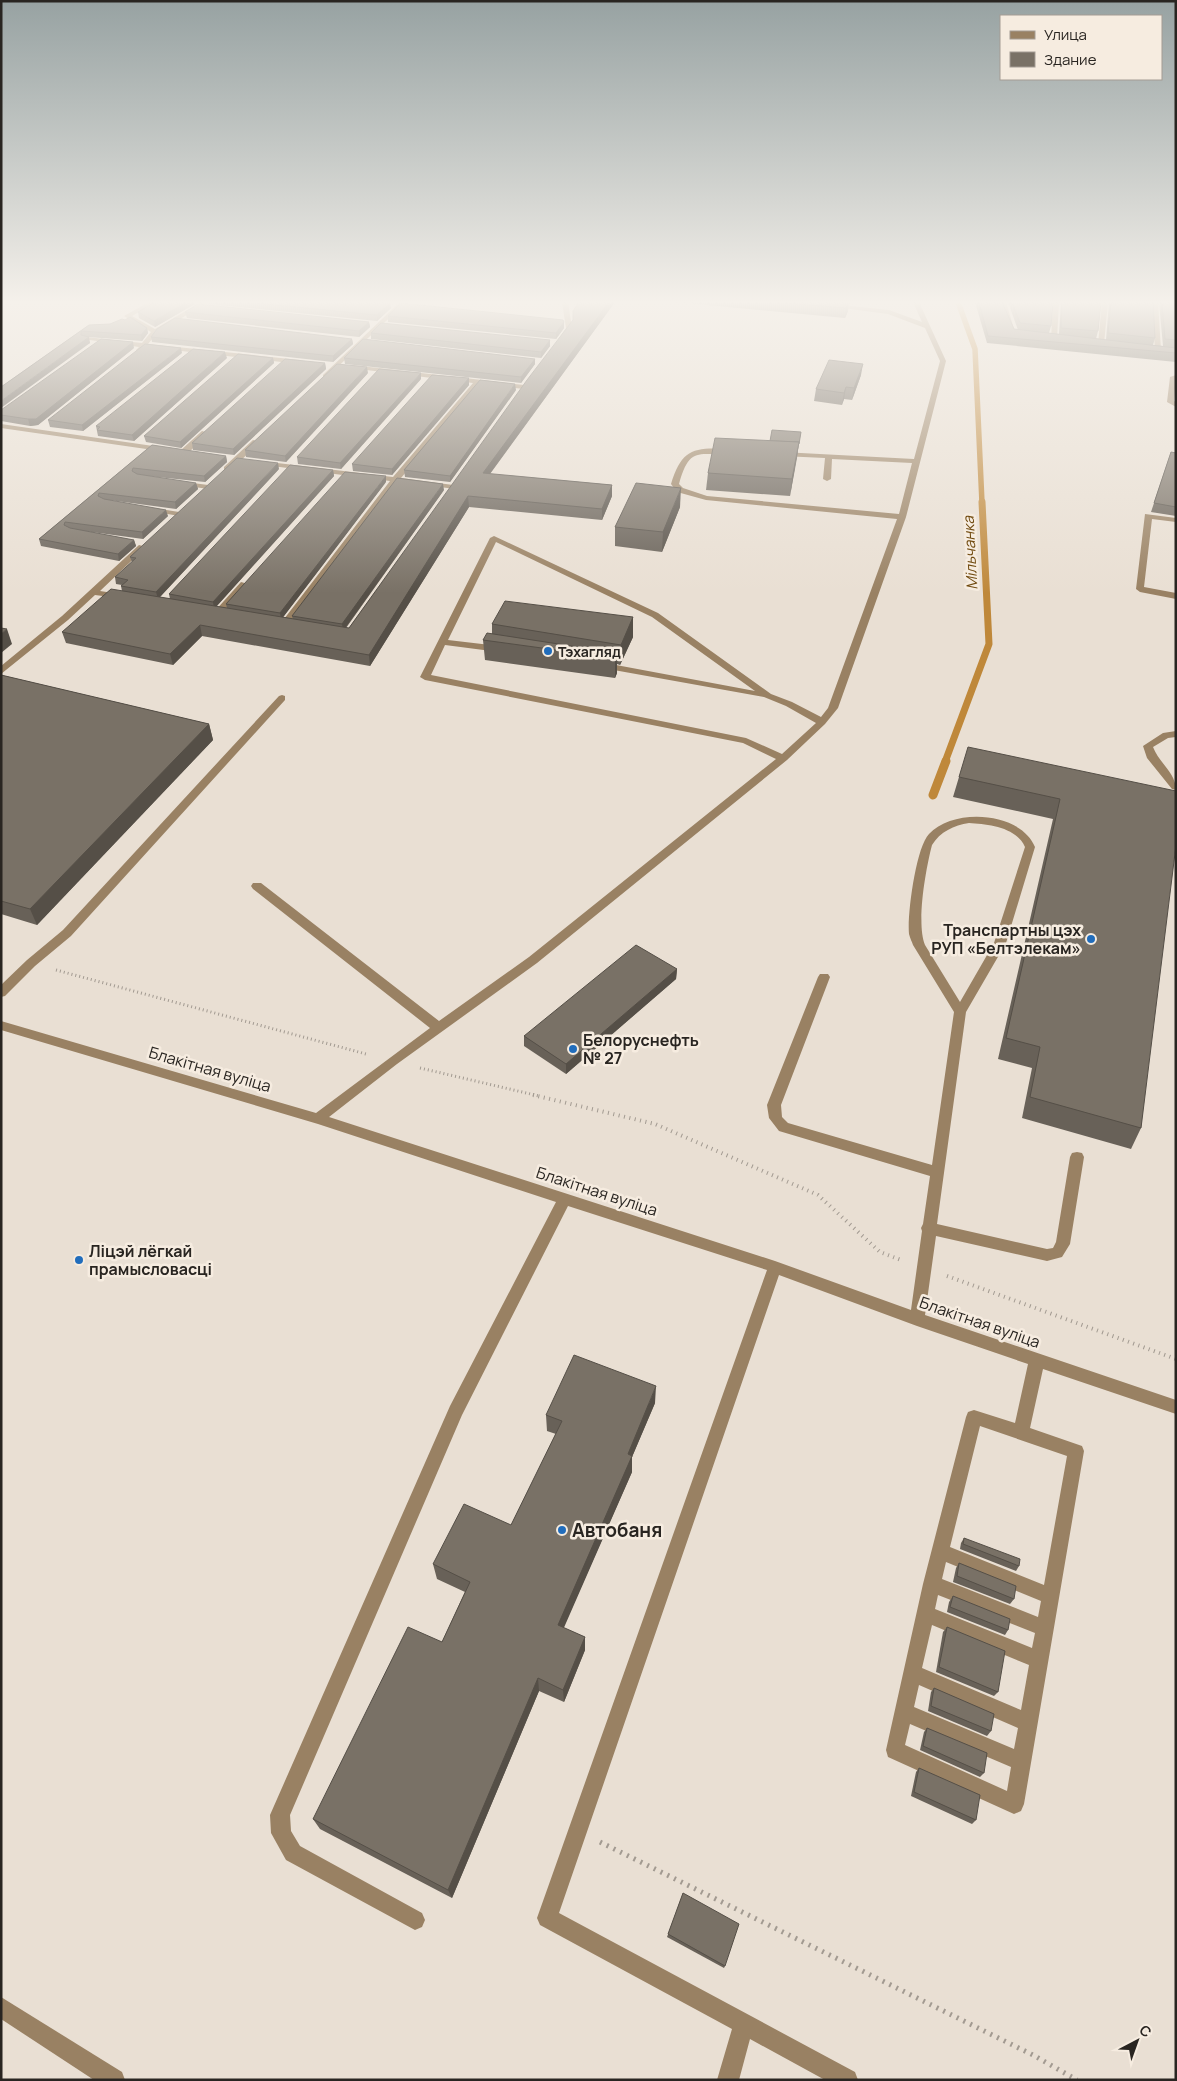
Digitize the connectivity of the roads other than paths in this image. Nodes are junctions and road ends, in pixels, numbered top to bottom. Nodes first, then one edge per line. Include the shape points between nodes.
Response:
1 (464, 399) edge
2 (933, 399) edge
3 (47, 424) edge
4 (1, 426) edge
5 (213, 426) edge
6 (39, 430) junction
7 (91, 431) dead end
8 (265, 433) edge
9 (84, 437) junction
10 (144, 438) edge
11 (136, 445) junction
12 (735, 451) edge
13 (184, 452) junction
14 (773, 453) edge
15 (193, 454) edge
16 (829, 456) junction
17 (228, 459) edge
18 (295, 460) edge
19 (241, 461) junction
20 (254, 462) edge
21 (917, 462) junction
22 (288, 466) junction
23 (350, 466) dead end
24 (223, 473) edge
25 (344, 473) junction
26 (282, 474) edge
27 (458, 479) edge
28 (826, 479) dead end
29 (216, 480) edge
30 (395, 480) junction
31 (337, 481) edge
32 (174, 482) edge
33 (452, 487) junction
34 (447, 495) edge
35 (142, 508) edge
36 (178, 514) edge
37 (902, 517) junction
38 (1176, 520) edge
39 (137, 542) dead end
40 (251, 577) edge
41 (93, 592) junction
42 (1176, 596) edge
43 (132, 599) edge
44 (208, 612) edge
45 (217, 614) junction
46 (227, 615) edge
47 (274, 624) edge
48 (442, 642) junction
49 (510, 651) edge
50 (586, 663) edge
51 (1, 671) edge
52 (768, 696) junction
53 (282, 698) dead end
54 (822, 722) junction
55 (1176, 734) edge
56 (783, 758) junction
57 (1176, 787) edge
58 (256, 886) dead end
59 (824, 977) dead end
60 (1, 993) edge
61 (960, 1012) junction
62 (1, 1025) edge
63 (439, 1028) junction
64 (318, 1119) junction
65 (1077, 1157) dead end
66 (936, 1172) junction
67 (564, 1198) junction
68 (928, 1228) junction
69 (775, 1267) junction
70 (917, 1319) junction
71 (1037, 1359) junction
72 (1176, 1407) edge
73 (1021, 1432) junction
74 (941, 1552) junction
75 (932, 1584) junction
76 (1050, 1596) junction
77 (926, 1614) junction
78 (1046, 1629) junction
79 (1040, 1660) junction
80 (912, 1673) junction
81 (903, 1712) junction
82 (1029, 1723) junction
83 (1022, 1762) junction
84 (415, 1920) dead end
85 (1, 2007) edge
86 (744, 2024) junction
87 (114, 2080) edge
88 (728, 2080) edge
89 (847, 2080) edge

1 - 30 street
2 - 21 street
3 - 6 street
4 - 6 street
5 - 13 street
6 - 9 street
7 - 9 street
8 - 19 street
9 - 11 street
10 - 11 street
11 - 13 street
12 - 37 street via 716,450 693,455 683,462 675,484 680,490 706,498
13 - 15 street
14 - 16 street
16 - 21 street
16 - 28 street
17 - 19 street
18 - 22 street
19 - 24 street
20 - 22 street
21 - 37 street
22 - 25 street
22 - 26 street
23 - 25 street
25 - 30 street
25 - 31 street
27 - 33 street
29 - 32 street via 205,489
30 - 33 street
30 - 47 street via 288,626
33 - 34 street
35 - 36 street
37 - 54 street via 832,708
38 - 42 street via 1148,516 1140,589
39 - 41 street via 146,544
40 - 45 street
41 - 43 street
41 - 51 street
44 - 45 street
45 - 46 street
48 - 49 street
48 - 52 street via 494,538 655,616
48 - 56 street via 425,677 746,741
50 - 52 street
52 - 54 street
53 - 60 street via 67,933
54 - 56 street
55 - 57 street via 1166,735 1148,746 1152,758
56 - 63 street via 540,954
58 - 63 street
59 - 66 street via 774,1105 773,1115 777,1122 784,1128
61 - 61 street via 915,935 924,852 931,838 945,826 963,821 984,821 1020,831 1029,840 1030,847 1000,943
61 - 66 street
62 - 64 street, Блакітная вуліца
63 - 64 street
64 - 67 street, Блакітная вуліца
65 - 68 street via 1063,1244 1057,1253 1047,1255
66 - 68 street
67 - 69 street, Блакітная вуліца
67 - 84 street via 456,1410 280,1815 281,1833 293,1853
68 - 70 street
69 - 70 street, Блакітная вуліца
69 - 86 street via 547,1918
70 - 71 street, Блакітная вуліца
71 - 72 street, Блакітная вуліца
71 - 73 street
73 - 74 street via 974,1416
73 - 76 street via 1076,1451
74 - 75 street
74 - 76 street
75 - 77 street
75 - 78 street
76 - 78 street
77 - 79 street
77 - 80 street
78 - 79 street
79 - 82 street
80 - 81 street
80 - 82 street
81 - 83 street
81 - 83 street via 895,1750 1014,1804
82 - 83 street
85 - 87 street
86 - 88 street
86 - 89 street

